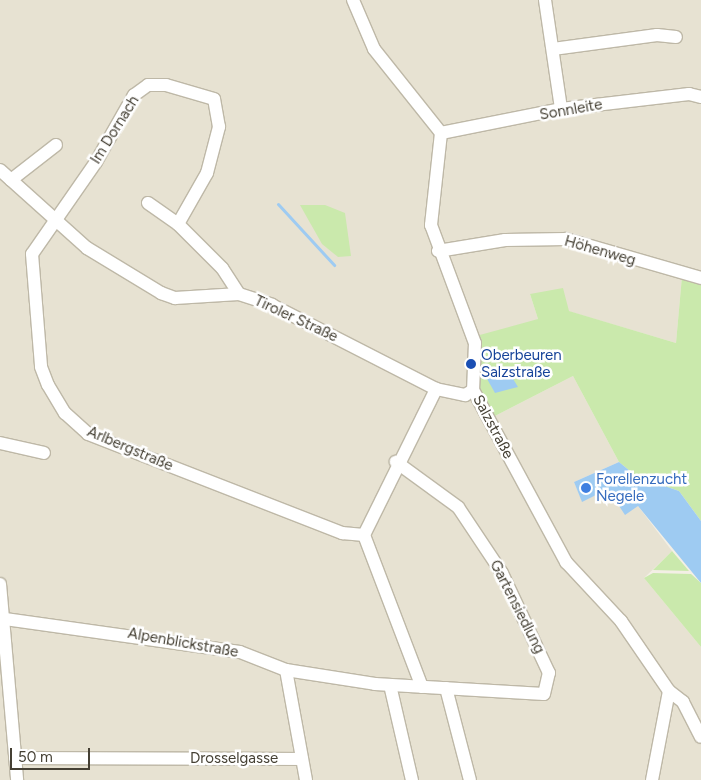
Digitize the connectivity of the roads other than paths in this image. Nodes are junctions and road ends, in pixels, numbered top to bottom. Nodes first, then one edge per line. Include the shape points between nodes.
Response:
1 (352, 0) edge
2 (545, 0) edge
3 (676, 37) dead end
4 (553, 49) junction
5 (701, 97) edge
6 (561, 110) junction
7 (441, 133) junction
8 (56, 145) dead end
9 (0, 170) edge
10 (11, 180) junction
11 (148, 203) dead end
12 (54, 222) junction
13 (178, 224) junction
14 (438, 252) junction
15 (701, 278) edge
16 (239, 294) junction
17 (436, 389) junction
18 (473, 390) junction
19 (0, 443) edge
20 (44, 453) dead end
21 (396, 462) junction
22 (364, 535) junction
23 (0, 584) edge
24 (5, 619) junction
25 (286, 670) junction
26 (390, 685) junction
27 (422, 687) junction
28 (446, 688) junction
29 (669, 691) junction
30 (701, 737) edge
31 (15, 758) junction
32 (302, 759) junction
33 (18, 780) edge
34 (306, 780) edge
35 (412, 780) edge
36 (470, 780) edge
37 (652, 780) edge

1 - 7 street via 374,49
2 - 4 street
3 - 4 street via 657,35
4 - 6 street
5 - 6 street, Sonnleite via 689,94
6 - 7 street, Sonnleite
7 - 14 street, Salzstraße via 431,224
8 - 10 street
9 - 10 street, Tiroler Straße
10 - 12 street, Tiroler Straße
11 - 13 street
12 - 13 street, Im Dornach via 96,162 134,95 148,85 166,85 214,99 219,127 207,174
12 - 16 street, Tiroler Straße via 87,248 161,293 175,298
12 - 22 street, Arlbergstraße via 32,254 31,274 41,367 65,413 88,434 342,533
13 - 16 street via 222,268
14 - 15 street, Höhenweg via 505,240 566,239
14 - 18 street, Salzstraße via 475,342
16 - 17 street, Tiroler Straße via 272,305
17 - 18 street, Tiroler Straße via 465,395
17 - 21 street
18 - 29 street, Salzstraße via 566,562 621,621
19 - 20 street
21 - 22 street
21 - 28 street, Gartensiedlung via 458,507 502,573 549,673 544,694
22 - 27 street
23 - 24 street
24 - 25 street, Alpenblickstraße via 240,652
24 - 31 street
25 - 26 street, Alpenblickstraße
25 - 32 street
26 - 27 street, Alpenblickstraße
26 - 35 street
27 - 28 street, Alpenblickstraße
28 - 36 street
29 - 30 street, Salzstraße via 683,702
29 - 37 street
31 - 32 street, Drosselgasse
31 - 33 street
32 - 34 street

